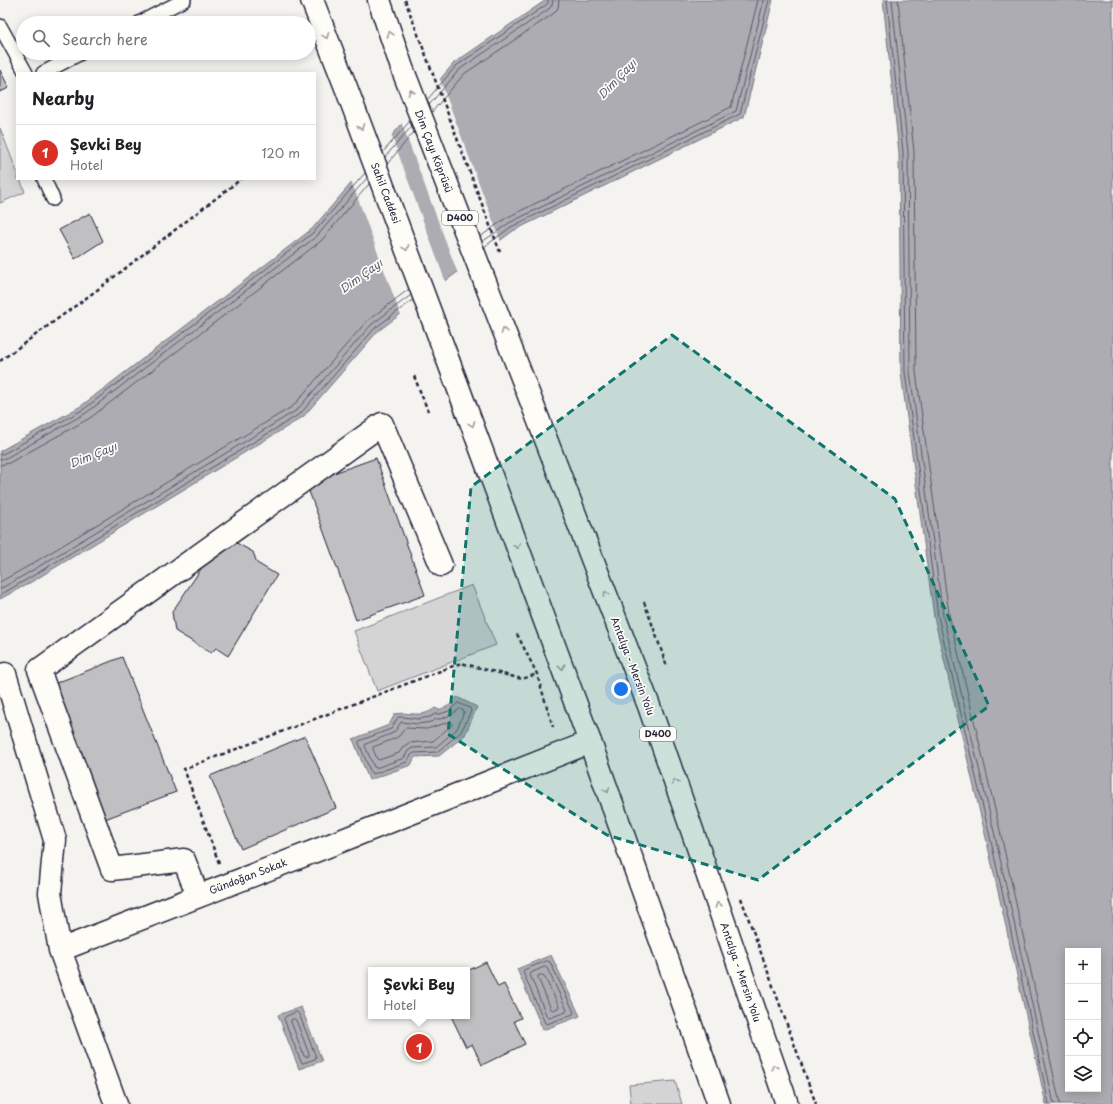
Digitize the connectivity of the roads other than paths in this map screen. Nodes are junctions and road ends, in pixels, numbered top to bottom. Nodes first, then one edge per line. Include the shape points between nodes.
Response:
1 (184, 0) edge
2 (312, 0) edge
3 (379, 0) edge
4 (153, 16) edge
5 (0, 26) edge
6 (16, 55) edge
7 (19, 60) edge
8 (67, 60) edge
9 (25, 72) edge
10 (44, 72) edge
11 (44, 180) edge
12 (53, 199) dead end
13 (518, 367) joint
14 (441, 565) dead end
15 (5, 674) dead end
16 (590, 742) junction
17 (198, 896) junction
18 (60, 950) junction
19 (116, 1104) edge
20 (719, 1104) edge
21 (787, 1104) edge

1 - 4 lane
2 -> 16 main road, Sahil Caddesi
13 -> 3 main road, Dim Çayı Köprüsü / D400 via 402,68
5 - 6 lane
7 - 9 lane
8 - 10 lane
11 - 12 lane
21 -> 13 main road, Antalya - Mersin Yolu / D400 via 649,706
14 - 17 main road via 382,424 39,670 112,869 184,860
15 - 18 main road via 55,840 50,893
16 - 17 main road, Gündoğan Sokak
16 -> 20 main road
17 - 18 main road, Gündoğan Sokak
18 - 19 main road

